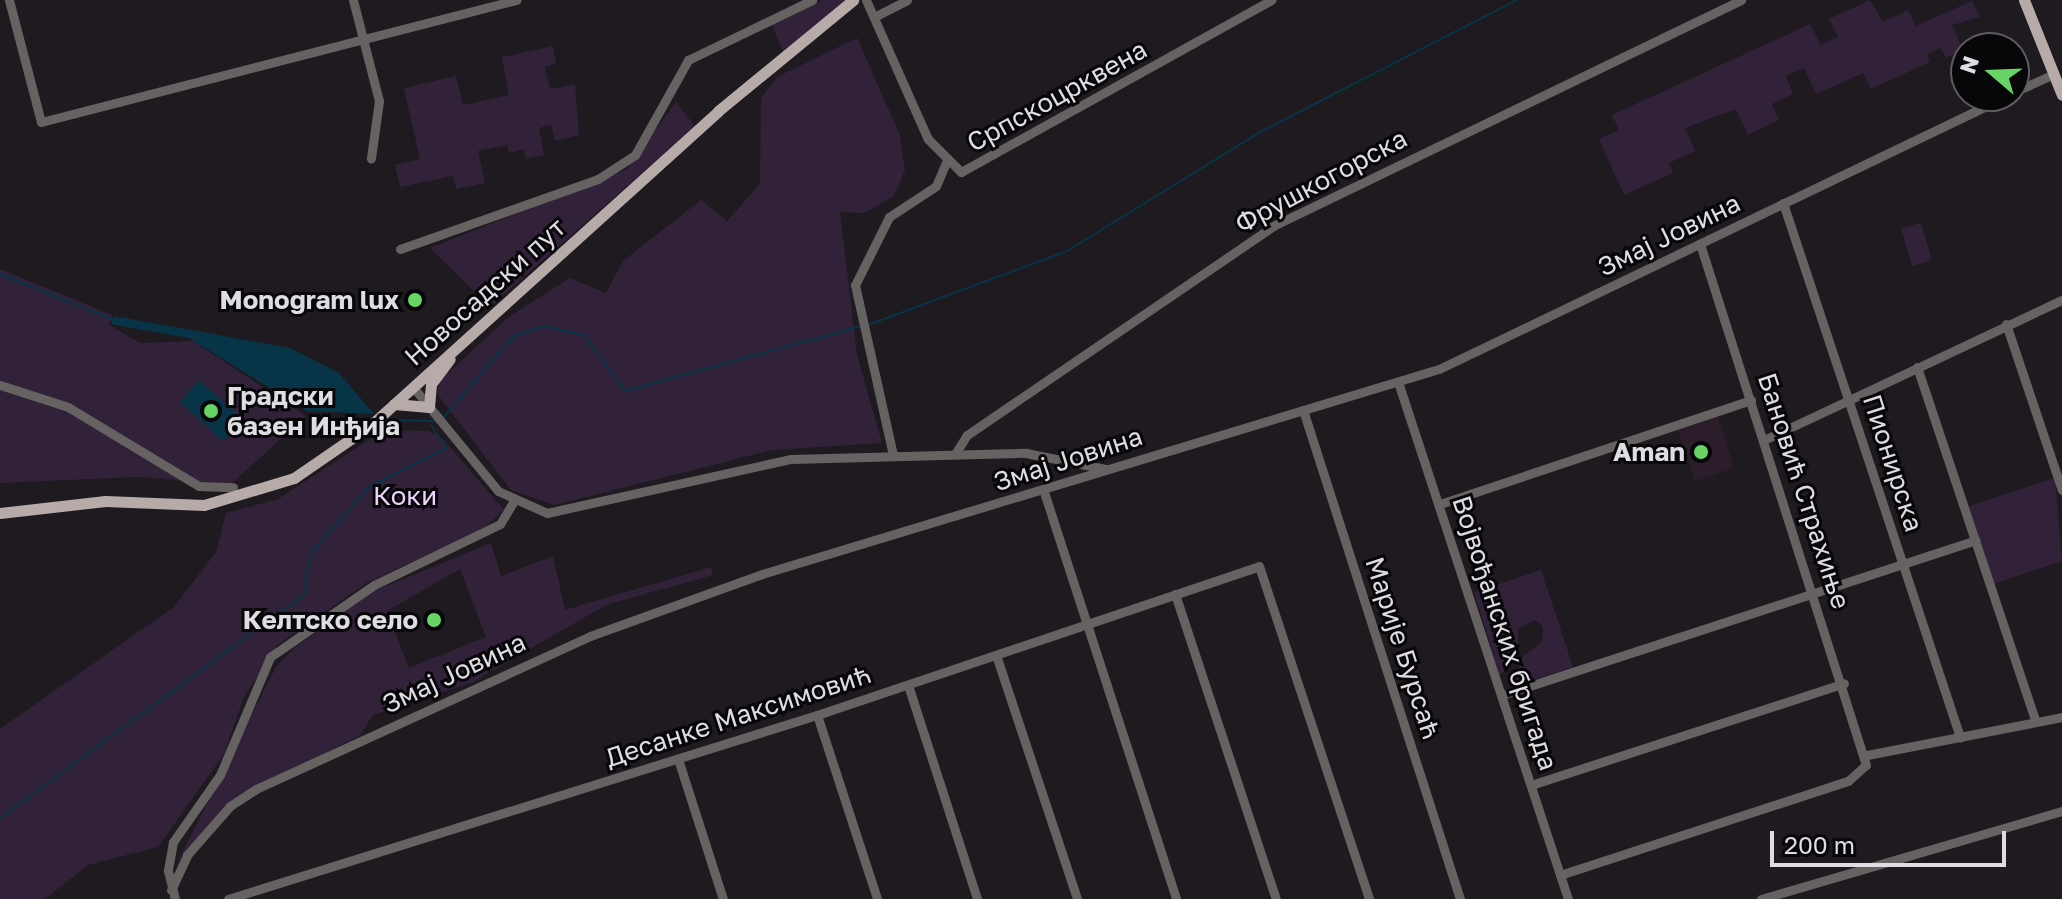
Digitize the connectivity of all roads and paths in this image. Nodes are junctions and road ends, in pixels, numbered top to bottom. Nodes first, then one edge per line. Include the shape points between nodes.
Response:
1 (9, 0) edge
2 (353, 0) edge
3 (517, 0) edge
4 (812, 0) edge
5 (853, 0) edge
6 (866, 0) edge
7 (907, 0) edge
8 (1271, 0) edge
9 (1741, 0) edge
10 (2024, 0) edge
11 (874, 17) junction
12 (364, 42) junction
13 (2055, 66) edge
14 (2030, 82) edge
15 (2062, 95) edge
16 (1974, 112) edge
17 (371, 158) dead end
18 (946, 163) junction
19 (1783, 203) junction
20 (1700, 244) junction
21 (400, 249) dead end
22 (2062, 300) edge
23 (2006, 324) junction
24 (453, 351) junction
25 (1917, 367) junction
26 (1398, 382) junction
27 (0, 385) edge
28 (413, 387) junction
29 (1751, 400) junction
30 (1849, 401) junction
31 (394, 405) junction
32 (1303, 410) junction
33 (432, 411) junction
34 (1764, 440) junction
35 (955, 454) junction
36 (893, 455) junction
37 (1106, 469) junction
38 (233, 487) dead end
39 (2062, 490) edge
40 (1044, 492) junction
41 (513, 502) junction
42 (1440, 504) junction
43 (0, 513) edge
44 (1975, 540) junction
45 (1903, 564) junction
46 (1175, 594) junction
47 (1815, 594) junction
48 (1085, 625) junction
49 (996, 655) junction
50 (1844, 683) junction
51 (908, 685) junction
52 (1502, 695) junction
53 (817, 715) junction
54 (2062, 717) edge
55 (2036, 722) junction
56 (1960, 737) junction
57 (1867, 753) junction
58 (678, 759) junction
59 (1531, 785) junction
60 (2062, 811) edge
61 (1560, 875) junction
62 (173, 894) edge
63 (228, 899) edge
64 (723, 899) edge
65 (877, 899) edge
66 (977, 899) edge
67 (1077, 899) edge
68 (1176, 899) edge
69 (1276, 899) edge
70 (1369, 899) edge
71 (1460, 899) edge
72 (1568, 899) edge
73 (1761, 899) edge

1 - 12 street via 41,122
2 - 12 street
3 - 12 street
4 - 21 street via 688,60 635,155 598,179
5 - 24 main road, Новосадски пут via 718,111
6 - 11 street
7 - 11 street
8 - 18 street, Српскоцрквена via 967,172
9 - 35 street, Фрушкогорска via 1273,226 967,435
10 - 13 main road
11 - 18 street
12 - 17 street via 379,101
13 - 14 street
13 - 15 main road
16 - 19 street, Змај Јовина
18 - 36 street, Српскоцрквена via 940,182 877,233 855,285 856,312
19 - 20 street, Змај Јовина
19 - 30 street, Пионирска
20 - 26 street, Змај Јовина via 1468,357
20 - 29 street, Бановић Страхиње
22 - 23 street
23 - 25 street
23 - 39 street
24 - 28 main road, Новосадски пут
24 - 33 main road via 431,384
25 - 30 street
25 - 44 street
26 - 32 street, Змај Јовина
26 - 42 street, Војвођанских бригада
27 - 38 street via 68,407 199,486
28 - 31 main road, Новосадски пут
28 - 33 street
29 - 34 street, Бановић Страхиње
29 - 42 street
30 - 34 street
30 - 45 street, Пионирска
31 - 33 main road
31 - 43 main road, Новосадски пут via 294,478 224,500 105,501
32 - 37 street, Змај Јовина
32 - 71 street, Марије Бурсаћ
33 - 41 street
34 - 47 street, Бановић Страхиње
35 - 36 street
35 - 37 street via 1050,454
36 - 41 street via 761,462 566,513
37 - 40 street, Змај Јовина
40 - 48 street
40 - 62 street, Змај Јовина via 762,574 590,636 302,764 218,820 180,864
41 - 62 street via 490,530 374,585 270,657 220,775 173,842
42 - 52 street, Војвођанских бригада
44 - 45 street
44 - 55 street
45 - 47 street
45 - 56 street, Пионирска
46 - 48 street, Десанке Максимовић
46 - 69 street
46 - 70 street, Десанке Максимовић via 1259,566
47 - 50 street, Бановић Страхиње
47 - 52 street
48 - 49 street, Десанке Максимовић
48 - 68 street
49 - 51 street, Десанке Максимовић
49 - 67 street
50 - 57 street, Бановић Страхиње
50 - 59 street
51 - 53 street, Десанке Максимовић
51 - 66 street
52 - 59 street, Војвођанских бригада
53 - 58 street, Десанке Максимовић
53 - 65 street
54 - 55 street
55 - 56 street
56 - 57 street
57 - 61 street via 1863,771 1848,781
58 - 63 street, Десанке Максимовић
58 - 64 street
59 - 61 street, Војвођанских бригада
60 - 73 street
61 - 72 street, Војвођанских бригада

